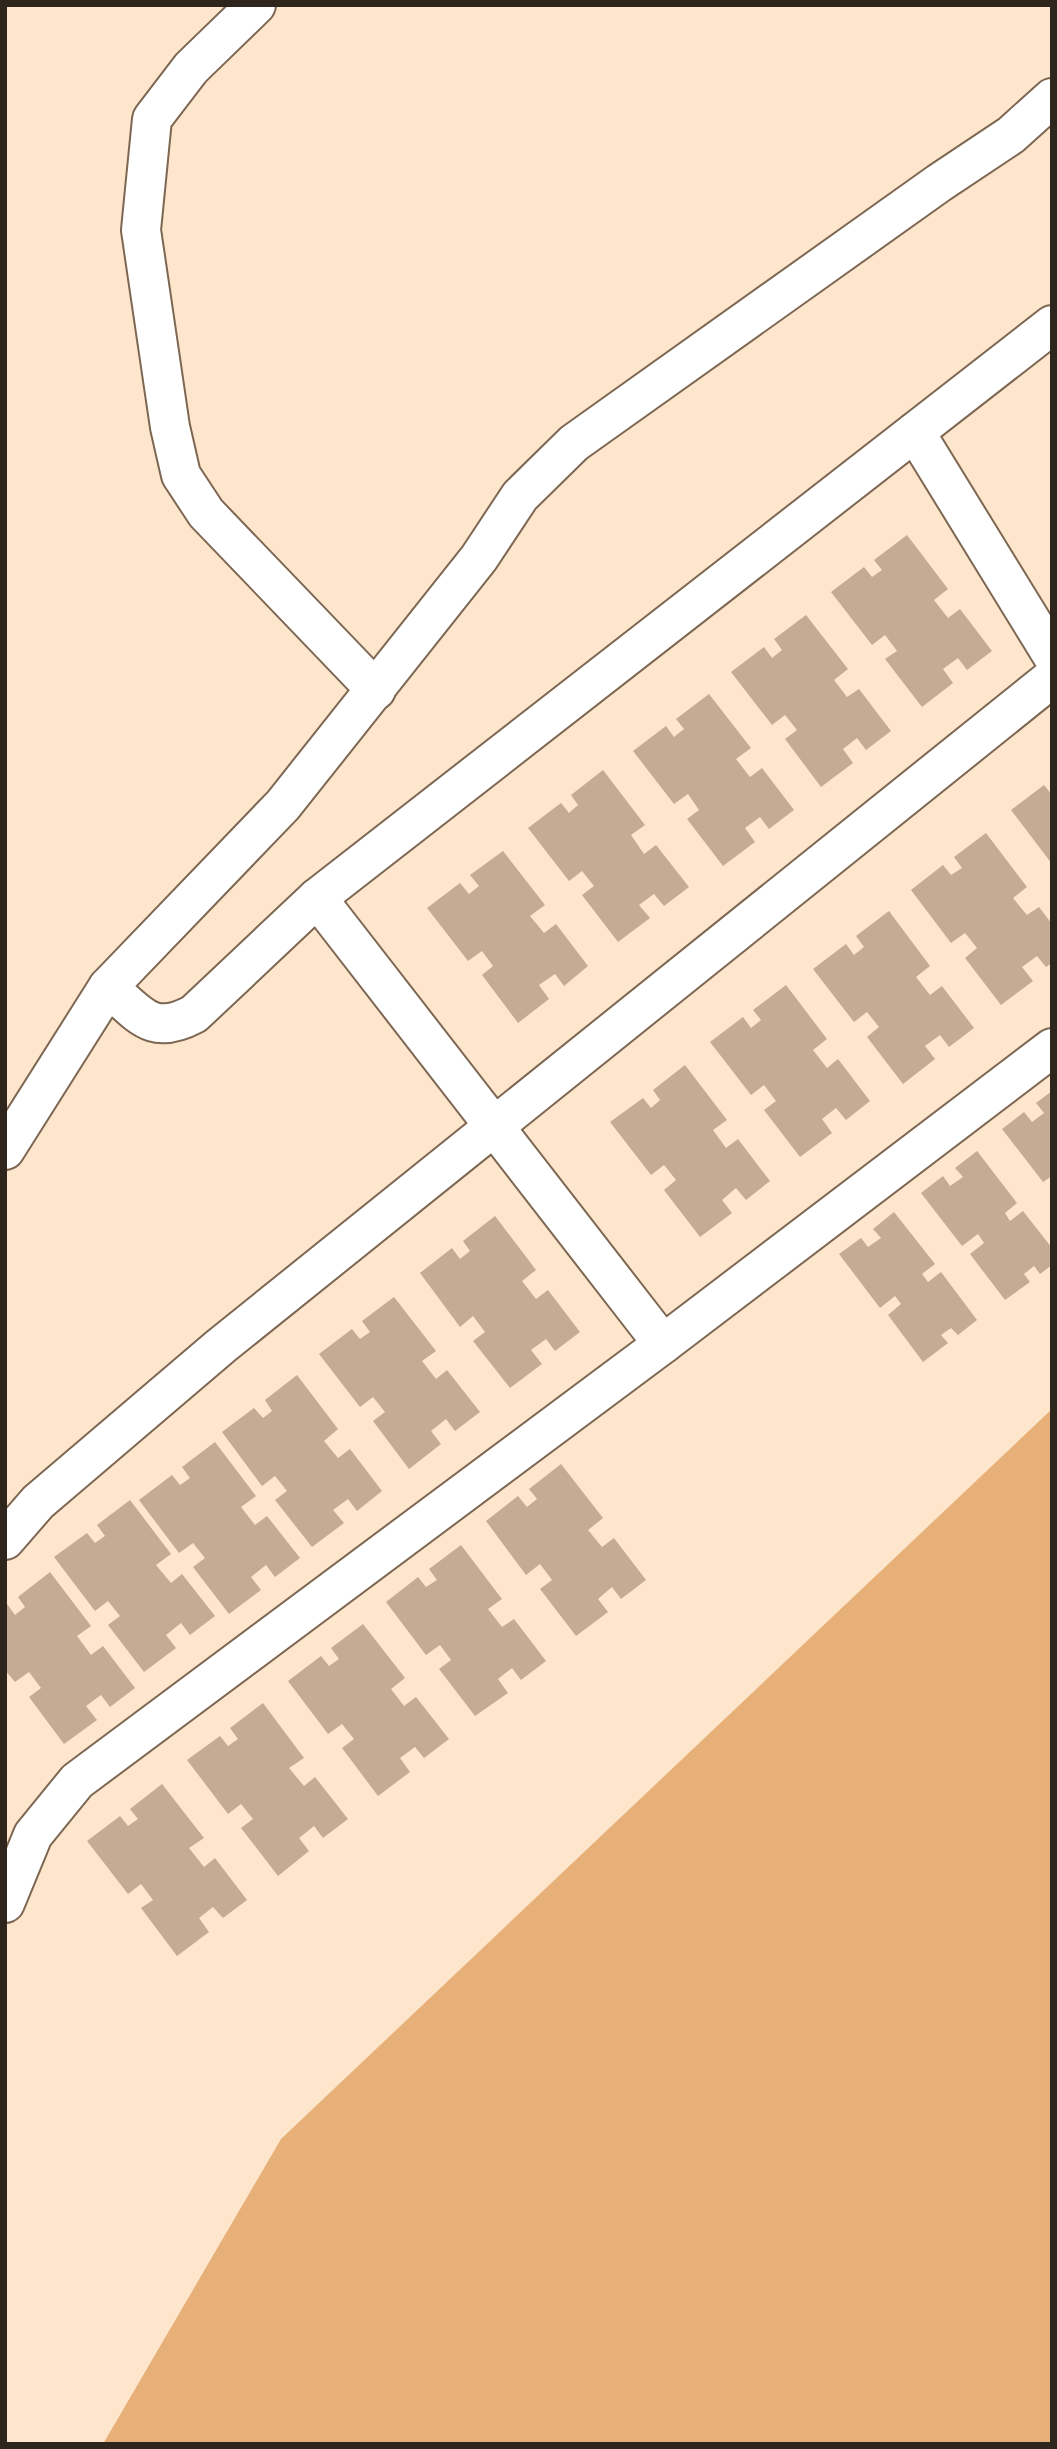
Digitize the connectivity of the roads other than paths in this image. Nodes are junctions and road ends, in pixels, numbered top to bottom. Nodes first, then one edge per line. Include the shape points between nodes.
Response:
1 (256, 5) edge
2 (1052, 98) edge
3 (1052, 325) edge
4 (915, 432) junction
5 (1052, 655) edge
6 (1052, 678) edge
7 (376, 690) junction
8 (317, 898) junction
9 (108, 987) junction
10 (1052, 1048) edge
11 (493, 1127) junction
12 (5, 1150) edge
13 (663, 1344) junction
14 (5, 1540) edge
15 (5, 1903) edge

1 - 7 street via 191,68 152,119 141,230 170,427 181,475 206,513
2 - 7 street via 1011,135 574,443 520,496 480,558
3 - 4 street
4 - 5 street
4 - 8 street
6 - 11 street
7 - 9 street via 283,805
8 - 9 street via 194,1014 177,1023 147,1020
8 - 11 street
9 - 12 street
10 - 13 street
11 - 13 street
11 - 14 street via 201,1363 38,1502
13 - 15 street via 78,1781 33,1835

